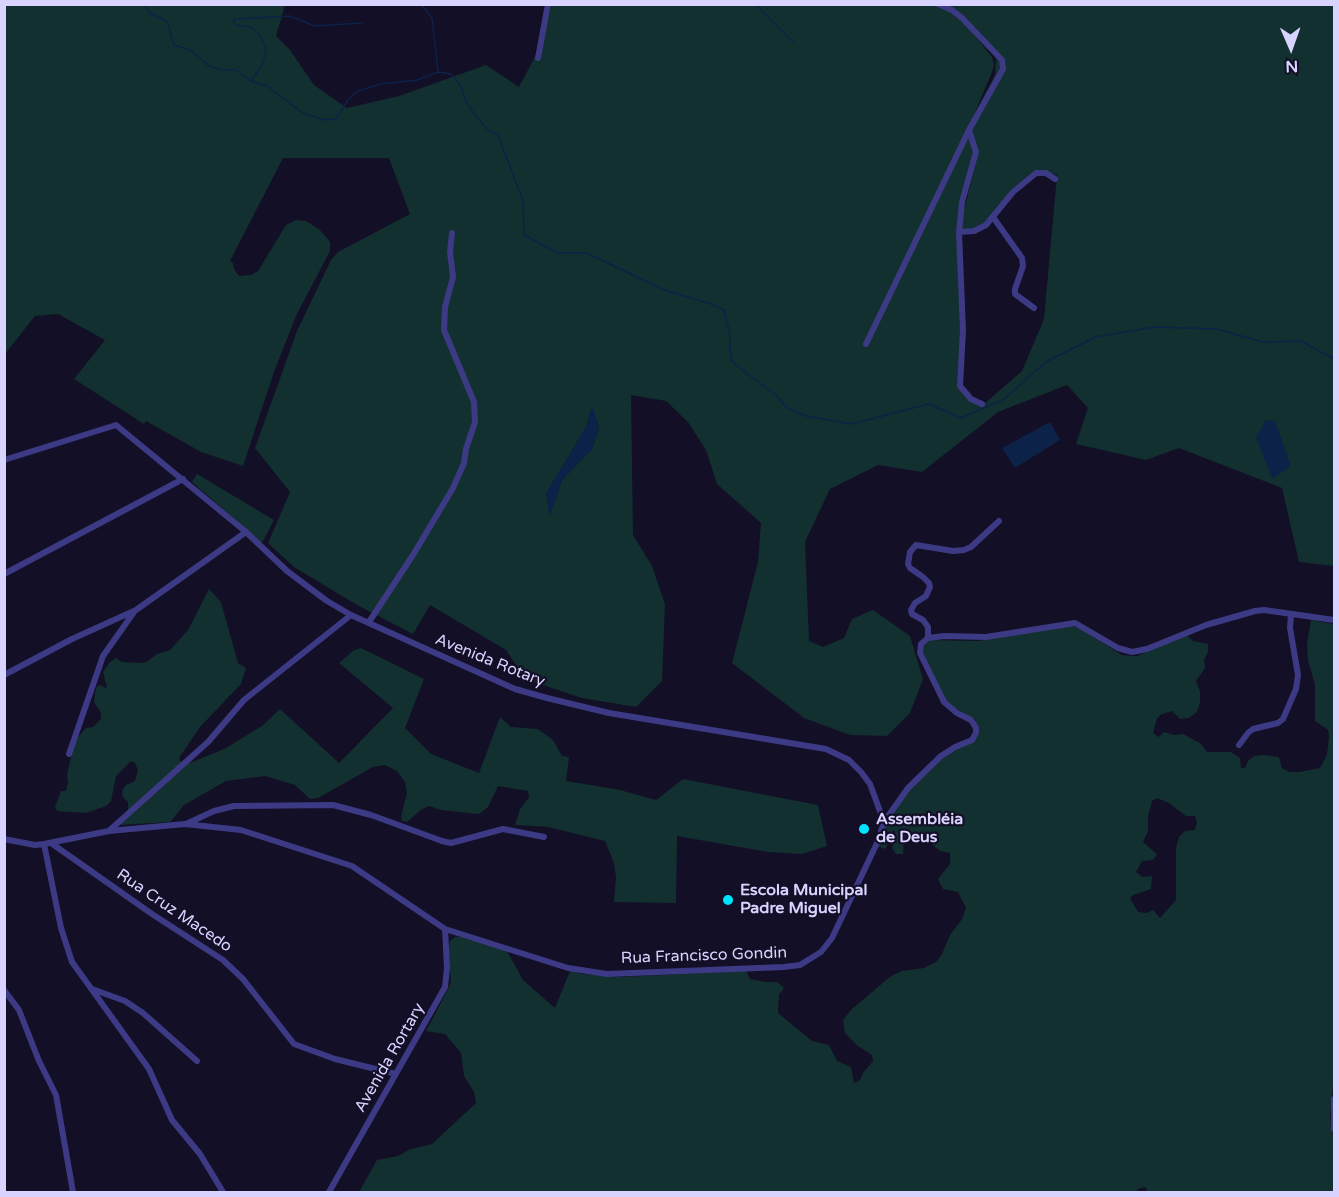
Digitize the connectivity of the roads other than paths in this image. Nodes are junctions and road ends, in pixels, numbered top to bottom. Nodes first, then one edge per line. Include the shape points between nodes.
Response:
1 (548, 4) edge
2 (938, 4) edge
3 (538, 58) dead end
4 (969, 130) junction
5 (1055, 179) dead end
6 (993, 217) junction
7 (959, 232) junction
8 (452, 233) dead end
9 (1034, 308) dead end
10 (866, 344) dead end
11 (982, 404) dead end
12 (4, 460) edge
13 (183, 479) junction
14 (999, 521) dead end
15 (246, 532) junction
16 (4, 574) edge
17 (136, 610) junction
18 (1292, 614) junction
19 (351, 615) junction
20 (1335, 620) edge
21 (369, 622) junction
22 (928, 638) junction
23 (4, 675) edge
24 (1239, 745) dead end
25 (69, 754) dead end
26 (884, 822) junction
27 (185, 824) junction
28 (109, 831) junction
29 (544, 837) dead end
30 (4, 839) edge
31 (47, 844) junction
32 (445, 929) junction
33 (92, 989) junction
34 (4, 990) edge
35 (197, 1061) dead end
36 (396, 1074) junction
37 (1335, 1099) edge
38 (1335, 1129) edge
39 (73, 1192) edge
40 (223, 1192) edge
41 (328, 1192) edge

1 - 3 street
2 - 4 street via 956,13 1003,64
4 - 7 street via 976,152 962,202
4 - 10 street
5 - 6 street via 1042,172 1032,176
6 - 7 street via 980,229
6 - 9 street via 1023,262 1015,294
7 - 11 street via 963,330 960,386 971,399
8 - 21 street via 453,277 444,308 444,330 474,402 475,422 453,488
12 - 13 street, Avenida Rotary via 116,425
13 - 15 street, Avenida Rotary
13 - 16 street
14 - 22 street via 964,550 913,547 908,558 910,568 930,587 911,610 926,623
15 - 17 street
15 - 19 street, Avenida Rotary via 304,585
17 - 23 street
17 - 25 street via 103,656
18 - 20 street
18 - 22 street via 1246,612 1132,652 1075,623 987,637
18 - 24 street via 1296,689 1283,719 1253,729
19 - 21 street, Avenida Rotary
19 - 28 street via 244,700 208,742
21 - 26 street, Avenida Rotary via 515,689 547,698 609,713 826,749 849,760 861,772 870,784
22 - 26 street, Rua Francisco Gondin via 920,649 939,694 951,708 971,720 976,733 972,740 947,752 908,788
26 - 32 street, Rua Francisco Gondin via 832,938 800,965 593,973
27 - 28 street, Rua Francisco Gondin
27 - 29 street via 234,806 333,805 442,842 503,829
27 - 32 street, Rua Francisco Gondin via 241,830 342,862
28 - 31 street, Rua Francisco Gondin
30 - 31 street, Rua Francisco Gondin
31 - 33 street via 68,952
31 - 36 street, Rua Cruz Macedo via 228,963 294,1044
32 - 36 street, Avenida Rortary via 444,987
33 - 35 street via 125,1001 143,1013
33 - 40 street via 149,1069 172,1120 200,1154
34 - 39 street via 18,1010 56,1095
36 - 41 street, Avenida Rortary
37 - 38 street

